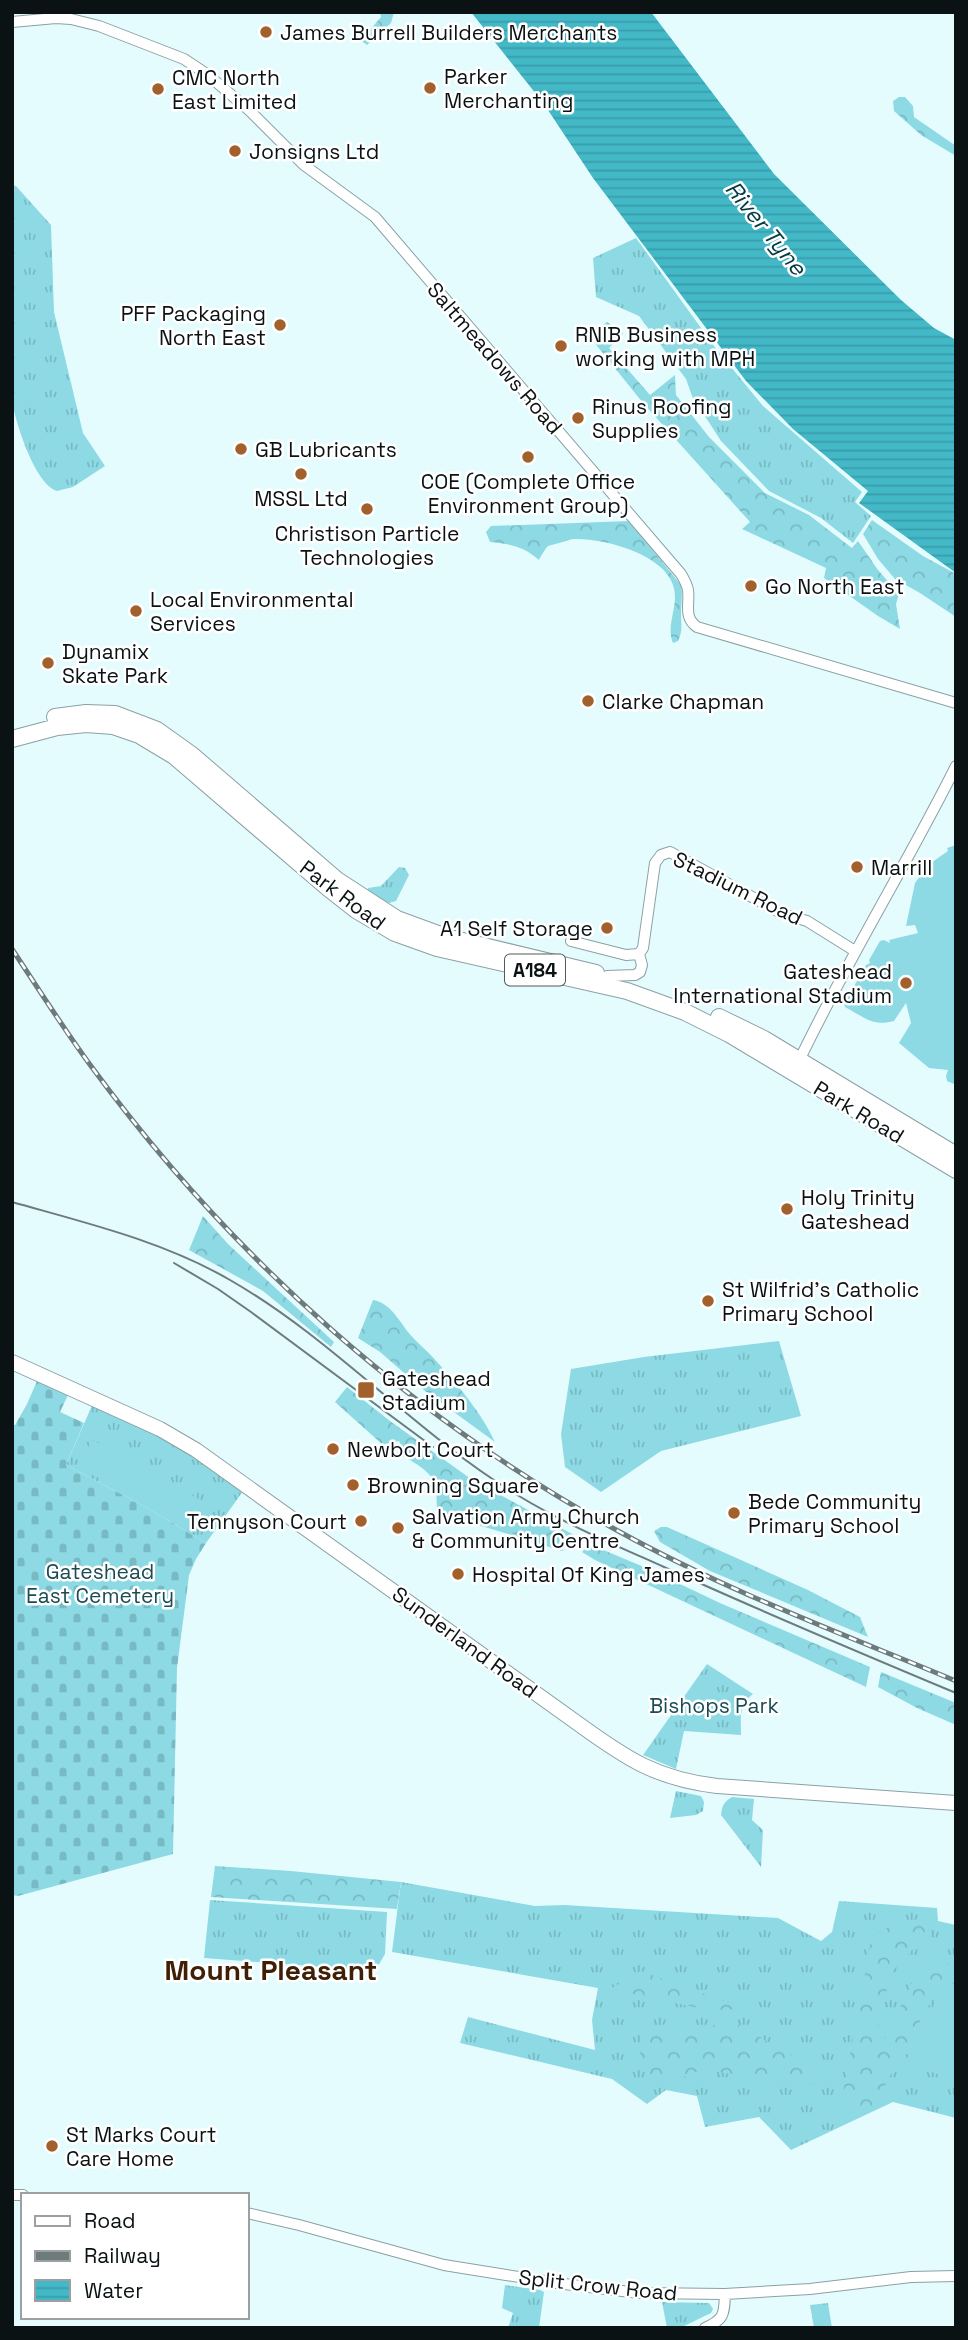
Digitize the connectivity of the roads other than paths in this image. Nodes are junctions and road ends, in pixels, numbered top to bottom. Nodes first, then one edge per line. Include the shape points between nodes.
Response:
1 (12, 22) edge
2 (956, 703) edge
3 (12, 729) edge
4 (142, 729) junction
5 (12, 739) edge
6 (956, 766) edge
7 (571, 941) dead end
8 (468, 948) junction
9 (855, 951) junction
10 (639, 954) junction
11 (607, 976) junction
12 (797, 1066) junction
13 (956, 1155) edge
14 (956, 1170) edge
15 (12, 1362) edge
16 (956, 1803) edge
17 (248, 2213) edge
18 (956, 2276) edge
19 (725, 2294) junction
20 (705, 2328) edge

1 - 2 street, Saltmeadows Road via 71,19 184,59 250,111 304,165 374,217 681,574 689,592 688,615 696,627
3 - 4 highway, A184 via 86,713 115,714
4 - 5 highway, A184 via 86,724
4 - 8 highway, Park Road / A184 via 157,730 192,755 361,897 397,919
6 - 9 street
7 - 10 street
8 - 11 highway, Park Road / A184
8 - 12 highway, Park Road / A184 via 627,991 685,1012
9 - 10 street, Stadium Road via 807,921 783,914 670,852 655,863
9 - 12 street
10 - 11 street via 640,972
11 - 12 highway, Park Road / A184 via 690,1002 764,1039
12 - 13 highway, Park Road / A184
12 - 14 highway, Park Road / A184
15 - 16 main road, Sunderland Road via 196,1450 642,1766 703,1784
17 - 19 street, Split Crow Road via 472,2270 639,2293
18 - 19 street, Split Crow Road
19 - 20 street via 721,2319

